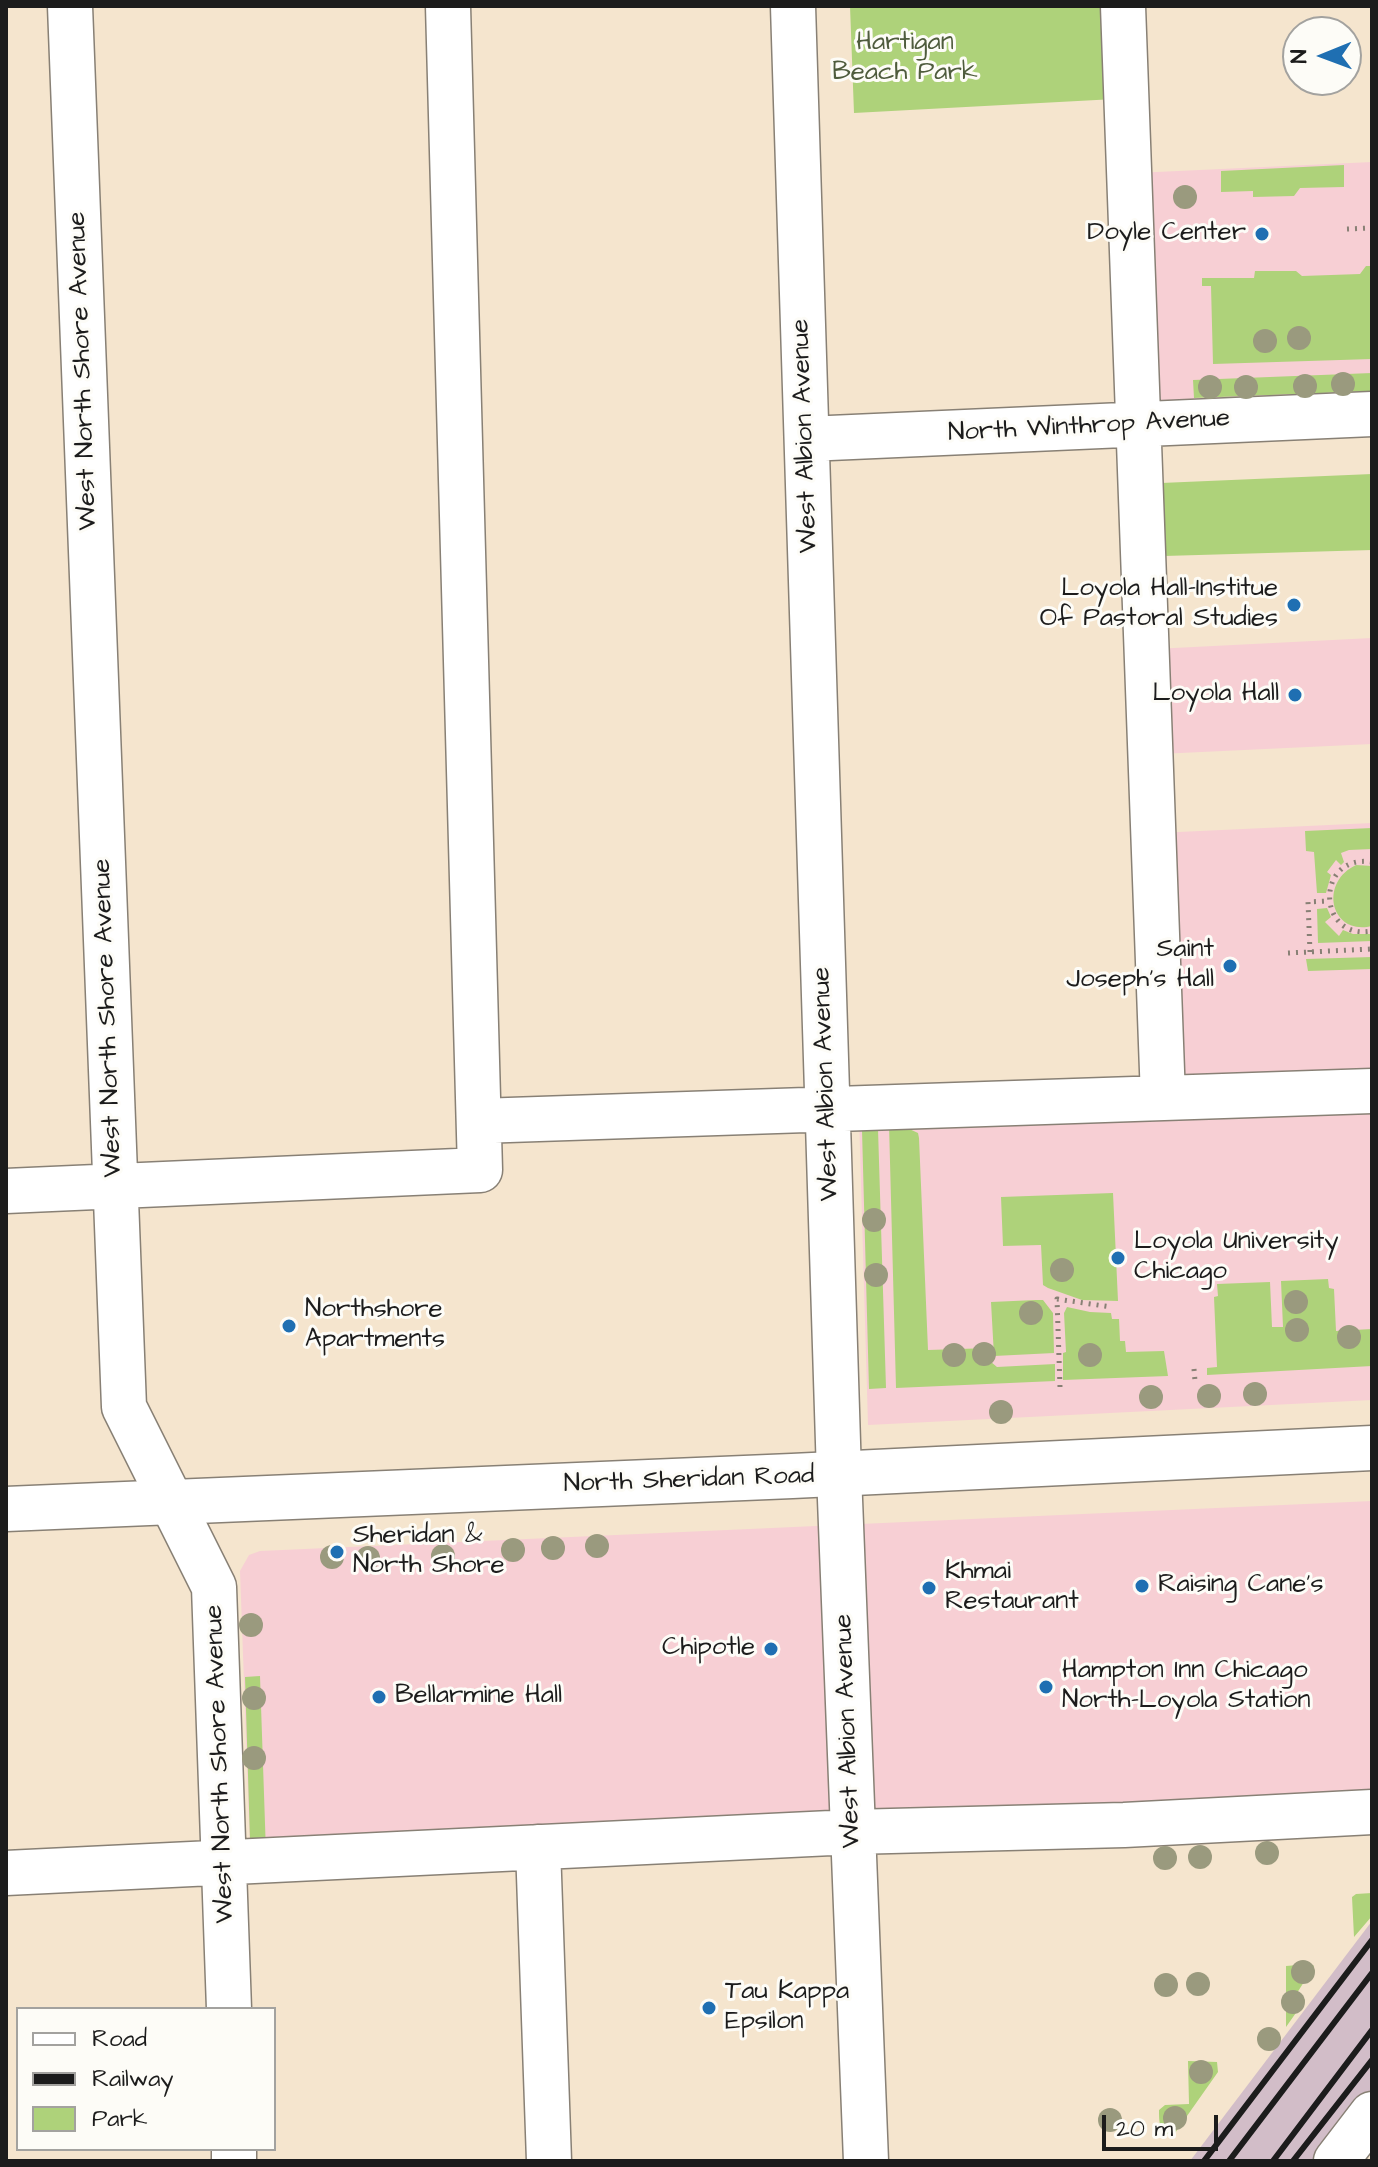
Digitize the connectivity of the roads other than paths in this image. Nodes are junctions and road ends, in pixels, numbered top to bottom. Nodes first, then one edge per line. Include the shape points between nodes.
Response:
1 (70, 6) edge
2 (448, 6) edge
3 (793, 6) edge
4 (1123, 6) edge
5 (1372, 414) edge
6 (1139, 424) junction
7 (807, 439) junction
8 (1372, 1091) edge
9 (1163, 1098) junction
10 (828, 1109) junction
11 (479, 1121) junction
12 (116, 1186) junction
13 (6, 1191) edge
14 (1372, 1448) edge
15 (839, 1474) junction
16 (172, 1503) junction
17 (6, 1509) edge
18 (1372, 1812) edge
19 (852, 1832) junction
20 (538, 1847) junction
21 (224, 1863) junction
22 (6, 1873) edge
23 (229, 2007) edge
24 (1372, 2114) edge
25 (549, 2161) edge
26 (866, 2161) edge
27 (1336, 2161) edge

1 - 12 street, West North Shore Avenue
2 - 11 street
3 - 7 street, West Albion Avenue
4 - 6 street
5 - 6 street, North Winthrop Avenue
6 - 7 street, North Winthrop Avenue
6 - 9 street
7 - 10 street, West Albion Avenue
8 - 9 street
9 - 10 street
10 - 11 street
10 - 15 street, West Albion Avenue
11 - 12 street via 480,1170
12 - 13 street
12 - 16 street, West North Shore Avenue via 124,1407
14 - 15 street, North Sheridan Road
15 - 16 street, North Sheridan Road
15 - 19 street, West Albion Avenue
16 - 17 street, North Sheridan Road
16 - 21 street, West North Shore Avenue via 214,1587
18 - 19 street
19 - 20 street
19 - 26 street, West Albion Avenue
20 - 21 street
20 - 25 street
21 - 22 street
21 - 23 street, West North Shore Avenue
24 - 27 street

